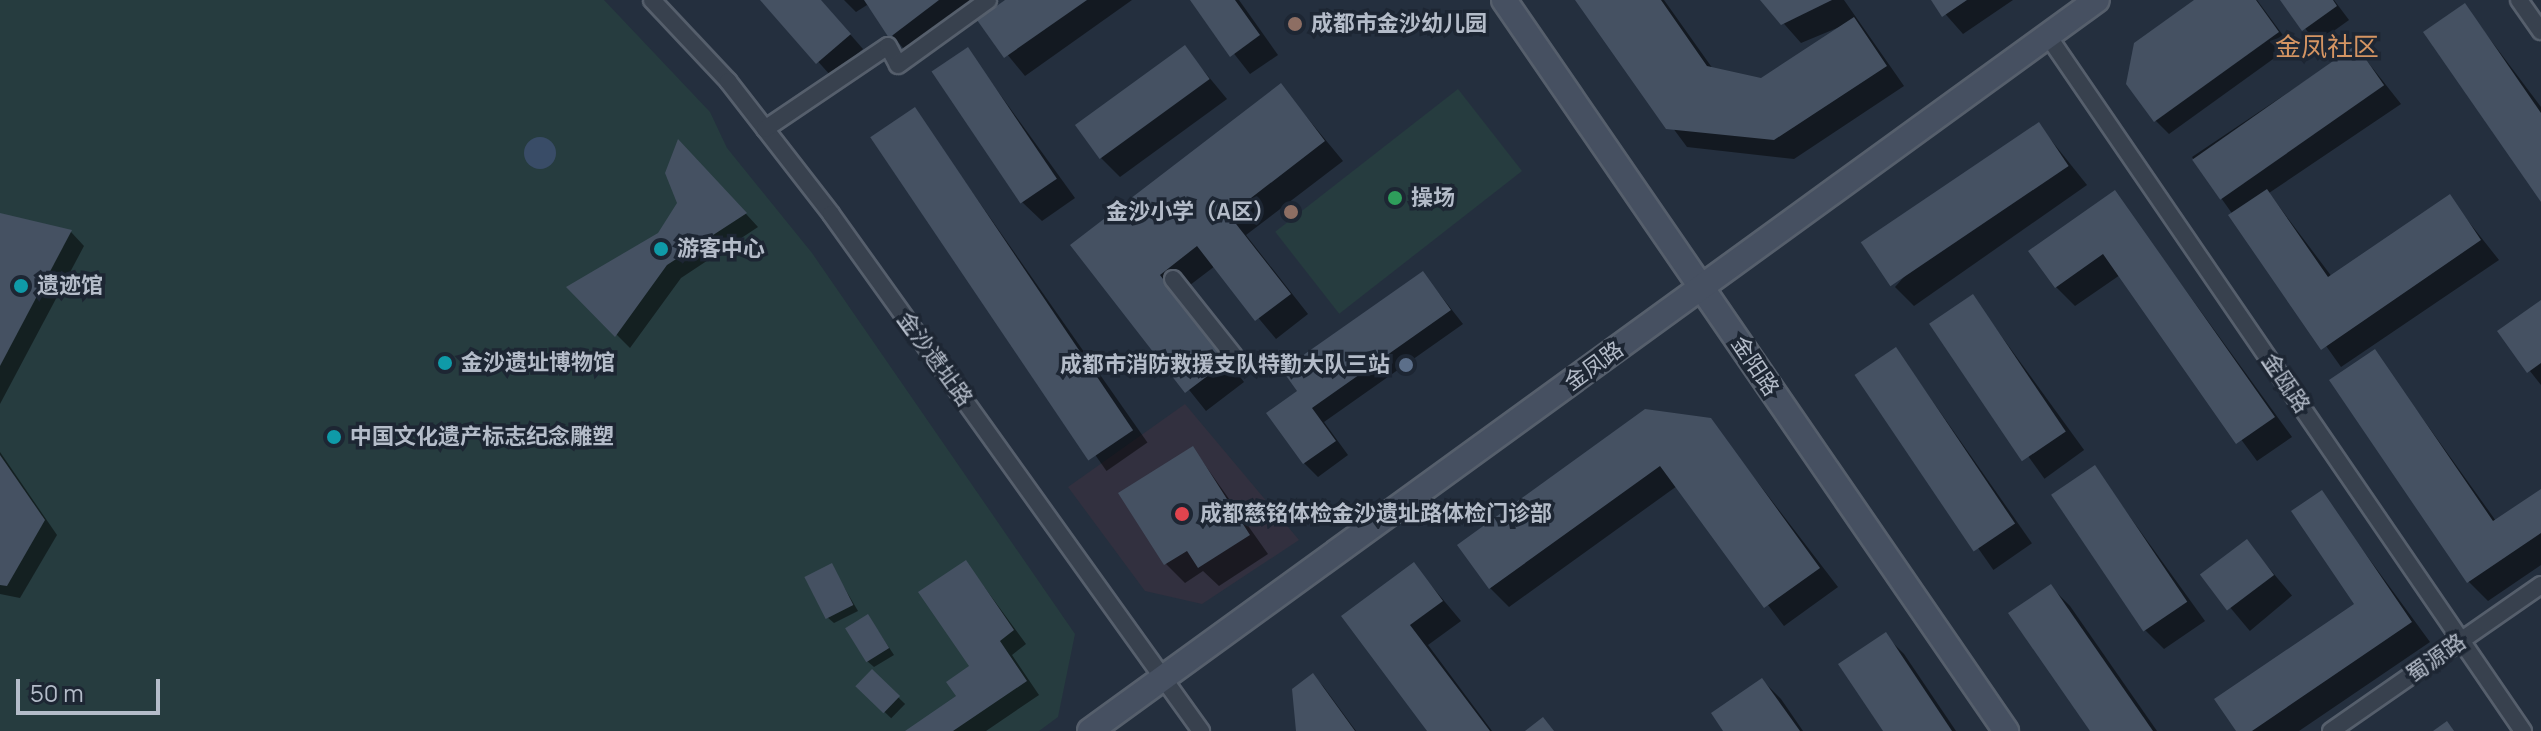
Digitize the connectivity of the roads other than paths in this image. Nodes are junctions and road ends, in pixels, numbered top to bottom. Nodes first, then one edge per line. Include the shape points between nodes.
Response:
1 (652, 0) edge
2 (988, 0) edge
3 (1504, 0) edge
4 (2097, 0) edge
5 (2519, 0) edge
6 (2541, 31) edge
7 (2048, 36) junction
8 (765, 129) junction
9 (1173, 279) dead end
10 (1702, 288) junction
11 (1234, 356) dead end
12 (2541, 585) edge
13 (2461, 640) junction
14 (1164, 677) junction
15 (1090, 731) edge
16 (1201, 731) edge
17 (2006, 731) edge
18 (2331, 731) edge
19 (2523, 731) edge

1 - 8 street, 金沙遗址路
2 - 8 street via 898,65 888,46
3 - 10 street, 金阳路
4 - 7 street, 金凤路
5 - 6 street
7 - 10 street, 金凤路
7 - 13 street, 金瓯路
8 - 14 street, 金沙遗址路
9 - 11 street
10 - 14 street, 金凤路
10 - 17 street, 金阳路
12 - 13 street, 蜀源路
13 - 18 street, 蜀源路
13 - 19 street, 金瓯路
14 - 15 street, 金凤路
14 - 16 street, 金沙遗址路

